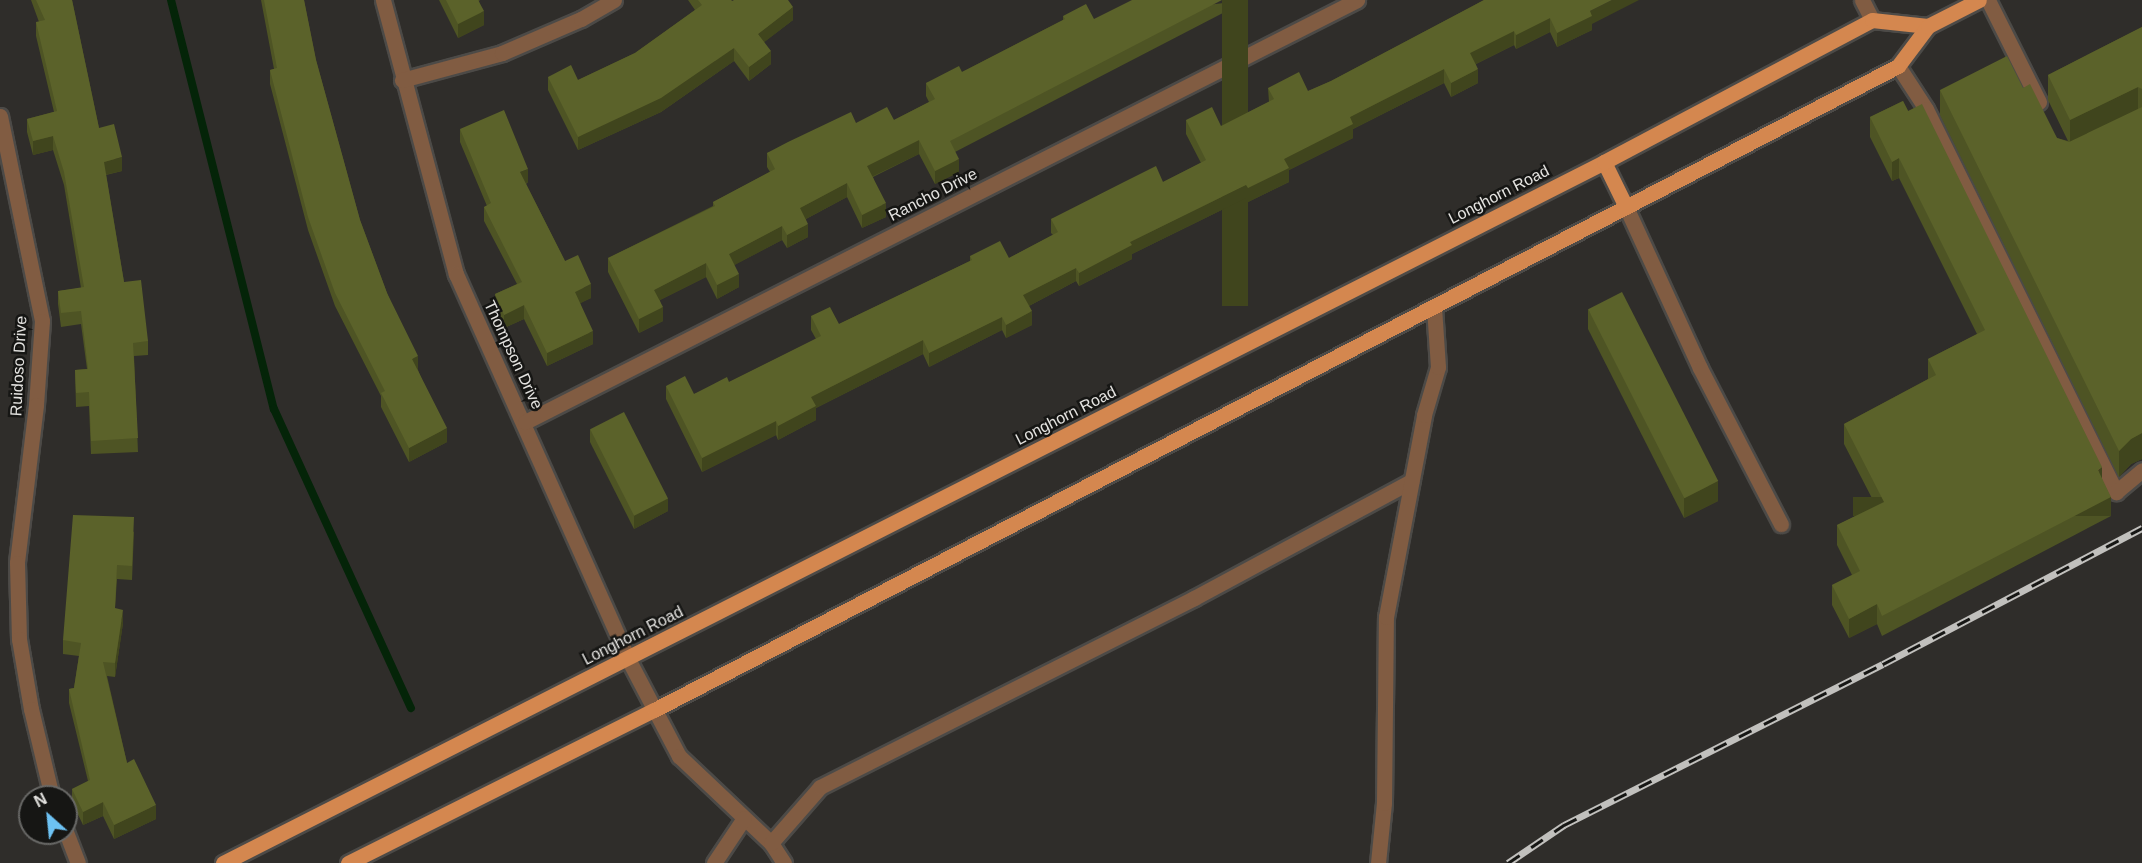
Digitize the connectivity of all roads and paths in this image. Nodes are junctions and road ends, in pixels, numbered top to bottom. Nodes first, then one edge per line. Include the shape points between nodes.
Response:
1 (383, 0) edge
2 (614, 0) edge
3 (1357, 0) edge
4 (1862, 0) edge
5 (1979, 0) edge
6 (1988, 0) edge
7 (1872, 20) junction
8 (1928, 26) junction
9 (1898, 66) junction
10 (402, 80) junction
11 (0, 116) edge
12 (2045, 117) edge
13 (1604, 162) junction
14 (1626, 207) junction
15 (1434, 307) junction
16 (525, 422) junction
17 (2142, 470) edge
18 (1411, 481) junction
19 (1781, 524) dead end
20 (628, 659) junction
21 (654, 710) junction
22 (48, 785) edge
23 (744, 818) junction
24 (771, 843) junction
25 (71, 845) edge
26 (78, 863) edge
27 (223, 863) edge
28 (348, 863) edge
29 (714, 863) edge
30 (784, 863) edge
31 (1378, 863) edge

1 - 10 street, Thompson Drive
2 - 10 street via 581,19 502,53
3 - 16 street, Rancho Drive
4 - 7 street
5 - 8 main road
6 - 12 street
7 - 8 main road
7 - 13 main road, Longhorn Road
8 - 9 main road
9 - 14 main road
9 - 17 street via 1926,109 2116,492
10 - 16 street, Thompson Drive via 456,274
11 - 22 street, Ruidoso Drive via 42,321 17,563 19,639
13 - 14 main road
13 - 20 main road, Longhorn Road
14 - 15 main road
14 - 19 street via 1700,368
15 - 18 street via 1438,367
15 - 21 main road
16 - 20 street, Thompson Drive
18 - 24 street via 1194,598 820,787
18 - 31 street via 1386,617 1384,803
20 - 21 street, Thompson Drive
20 - 27 main road, Longhorn Road
21 - 23 street, Thompson Drive via 679,756
21 - 28 main road
23 - 24 street, Thompson Drive
23 - 29 street
24 - 30 street, Thompson Drive
25 - 26 street

